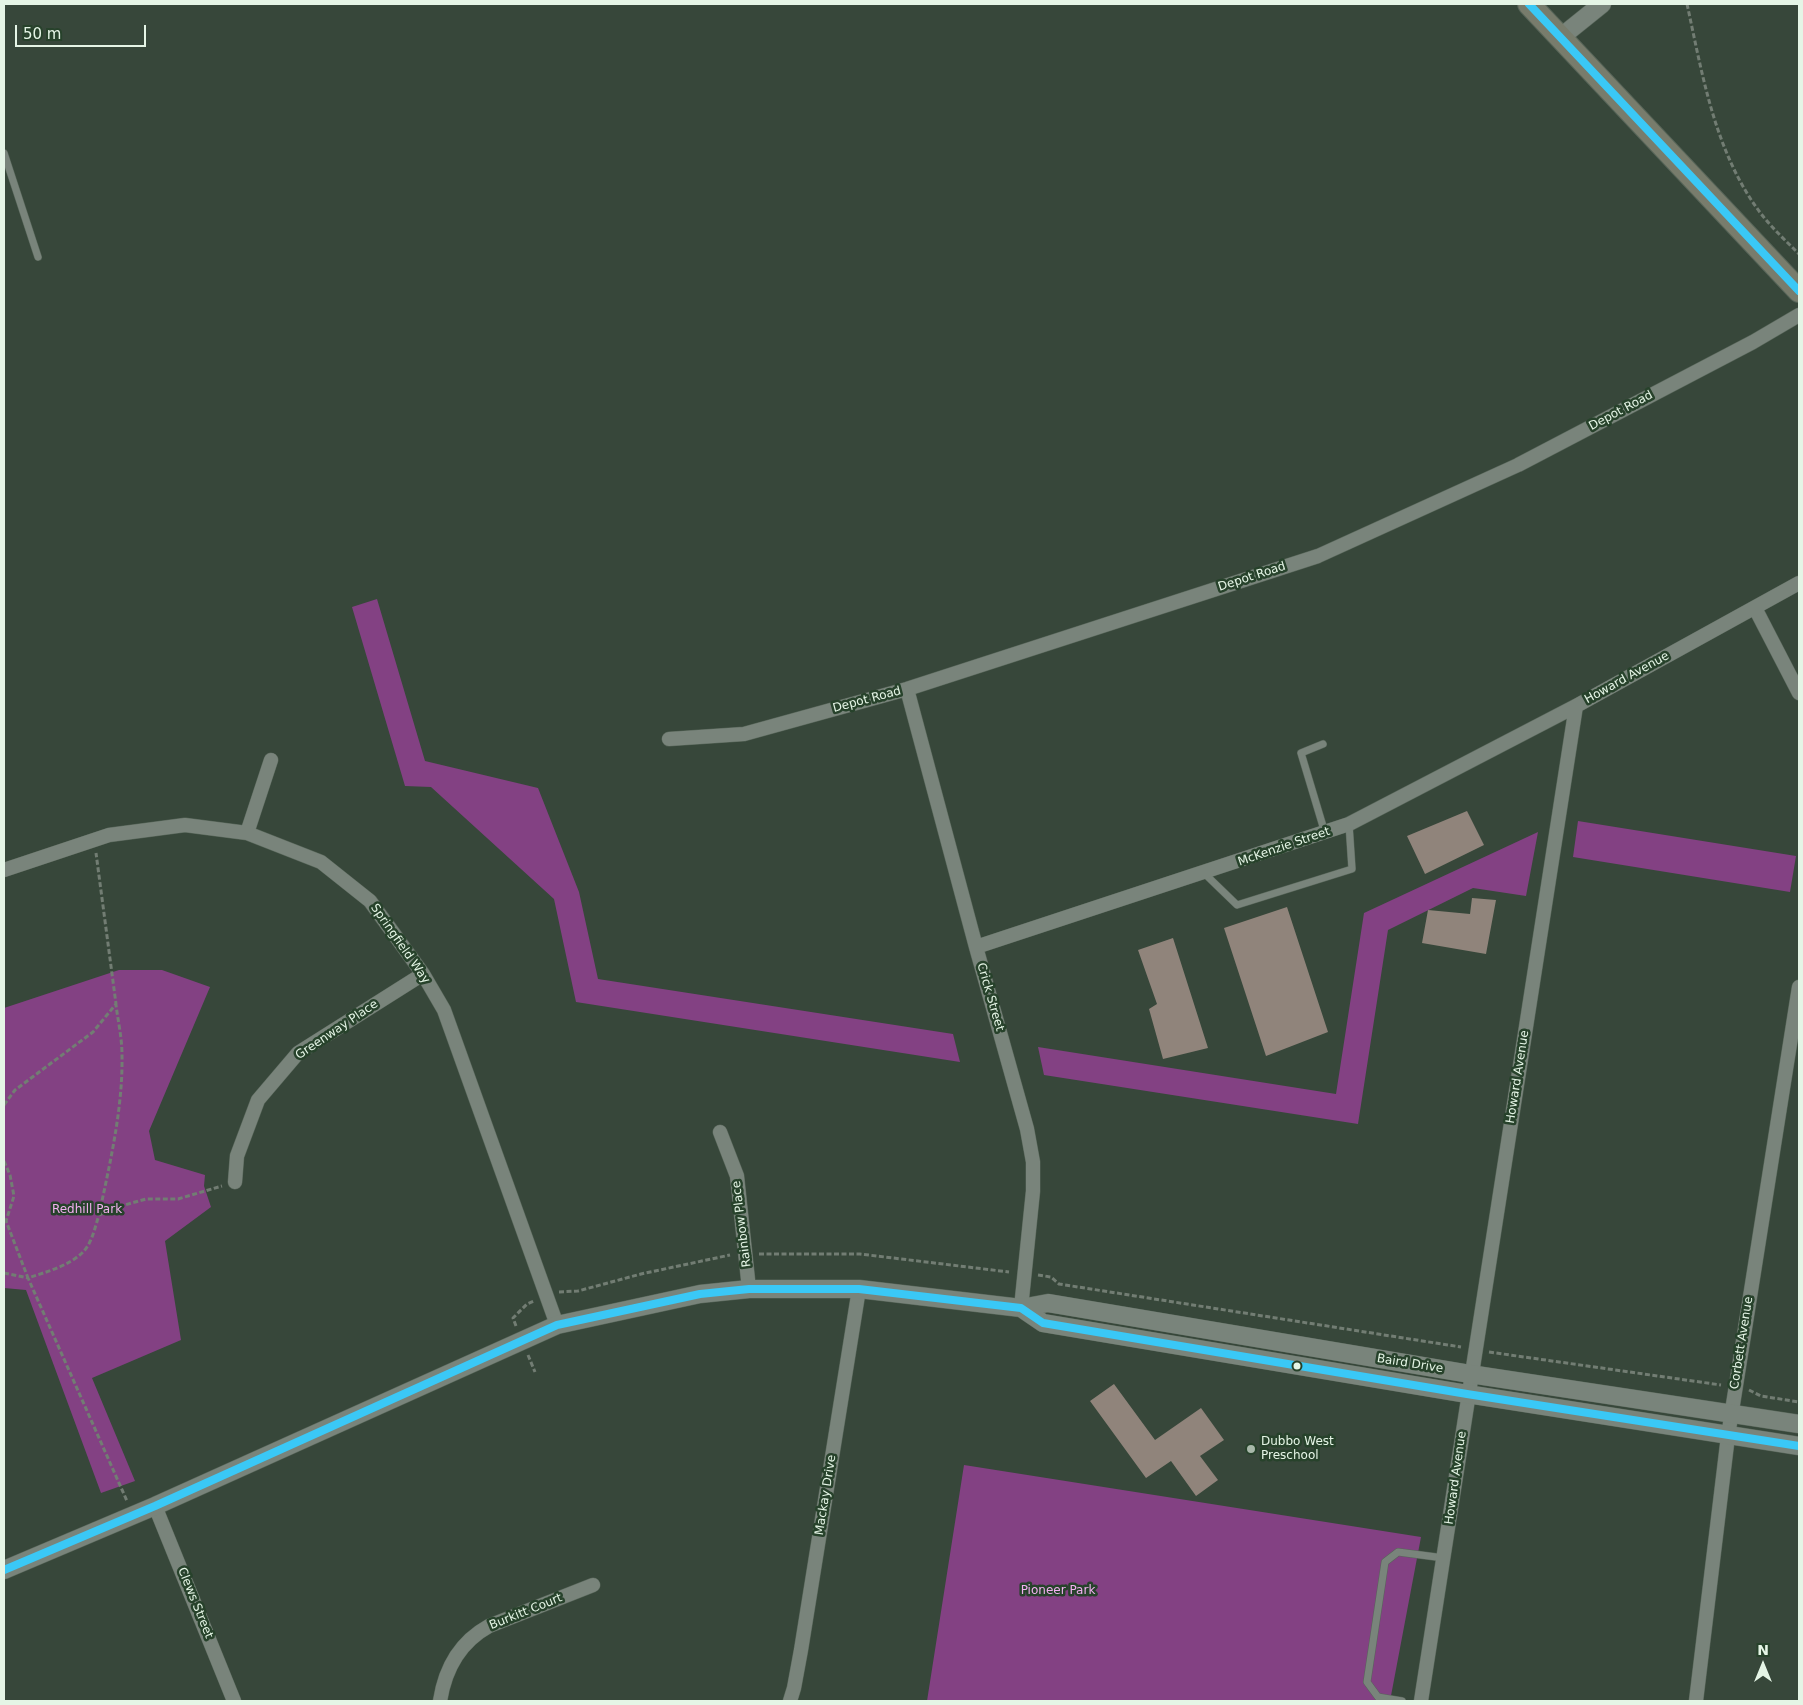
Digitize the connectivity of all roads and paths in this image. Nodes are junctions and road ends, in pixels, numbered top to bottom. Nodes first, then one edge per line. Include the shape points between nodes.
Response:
1 (1529, 4) edge
2 (1602, 4) edge
3 (1687, 4) edge
4 (1561, 37) junction
5 (4, 153) edge
6 (1799, 254) edge
7 (38, 256) dead end
8 (1799, 291) edge
9 (1799, 315) edge
10 (1799, 583) edge
11 (1755, 608) junction
12 (907, 689) junction
13 (1799, 693) edge
14 (1576, 706) junction
15 (669, 739) dead end
16 (1323, 744) dead end
17 (271, 760) dead end
18 (1349, 824) junction
19 (247, 833) junction
20 (1325, 833) junction
21 (95, 840) junction
22 (4, 870) edge
23 (1205, 874) junction
24 (976, 947) junction
25 (423, 974) junction
26 (1799, 987) edge
27 (116, 1004) junction
28 (4, 1105) edge
29 (720, 1132) dead end
30 (4, 1161) edge
31 (235, 1182) joint
32 (99, 1215) junction
33 (4, 1273) edge
34 (28, 1278) junction
35 (749, 1288) junction
36 (859, 1289) junction
37 (1021, 1308) junction
38 (557, 1326) junction
39 (1470, 1374) junction
40 (1467, 1394) junction
41 (1731, 1415) junction
42 (1799, 1424) edge
43 (1728, 1436) junction
44 (1799, 1446) edge
45 (155, 1506) junction
46 (133, 1515) junction
47 (1444, 1558) junction
48 (4, 1570) edge
49 (593, 1585) dead end
50 (234, 1701) edge
51 (440, 1701) edge
52 (790, 1701) edge
53 (1402, 1701) edge
54 (1421, 1701) edge
55 (1696, 1701) edge

1 - 4 highway
2 - 4 street
3 - 6 path via 1711,112 1729,157 1742,185 1763,216
4 - 8 highway
5 - 7 lane
9 - 12 street, Depot Road via 1518,465 1318,556
10 - 11 street, Howard Avenue
11 - 13 street
11 - 14 street, Howard Avenue
12 - 15 street, Depot Road via 744,734
12 - 24 street, Crick Street
14 - 18 street, McKenzie Street
14 - 39 street, Howard Avenue
16 - 20 lane via 1301,753
17 - 19 street
18 - 20 street, McKenzie Street
18 - 23 lane via 1352,869 1237,905
19 - 21 street, Springfield Way via 185,824
19 - 25 street, Springfield Way via 321,862 370,901
20 - 23 street, McKenzie Street
21 - 22 street, Springfield Way
21 - 27 path
23 - 24 street, McKenzie Street
24 - 37 street, Crick Street via 1027,1129 1033,1162 1032,1219
25 - 31 street, Greenway Place via 298,1053 258,1100 237,1156
25 - 38 street, Springfield Way via 444,1010
26 - 41 street, Corbett Avenue
27 - 28 path via 93,1032 15,1090
27 - 32 path via 122,1080 111,1162
29 - 35 street, Rainbow Place via 737,1176
30 - 34 path via 14,1196 6,1221
31 - 32 path via 178,1199 146,1199
32 - 34 path via 83,1252 61,1266
33 - 34 path
34 - 46 path
35 - 36 street, Baird Drive
35 - 38 street, Baird Drive via 700,1294
36 - 37 street, Baird Drive
36 - 52 street, Mackay Drive
37 - 39 street, Baird Drive via 1048,1303
37 - 40 street, Baird Drive via 1044,1323
38 - 45 street, Baird Drive
39 - 40 street, Howard Avenue
39 - 41 street, Baird Drive
40 - 43 street, Baird Drive
40 - 47 street, Howard Avenue
41 - 42 street, Baird Drive
41 - 43 street, Corbett Avenue
43 - 44 street, Baird Drive
43 - 55 street, Corbett Avenue
45 - 46 street, Baird Drive
45 - 50 street, Clews Street
46 - 48 street, Baird Drive
47 - 53 lane via 1398,1552 1385,1562 1367,1682 1378,1697
47 - 54 street, Howard Avenue
49 - 51 street, Burkitt Court via 473,1635 458,1652

